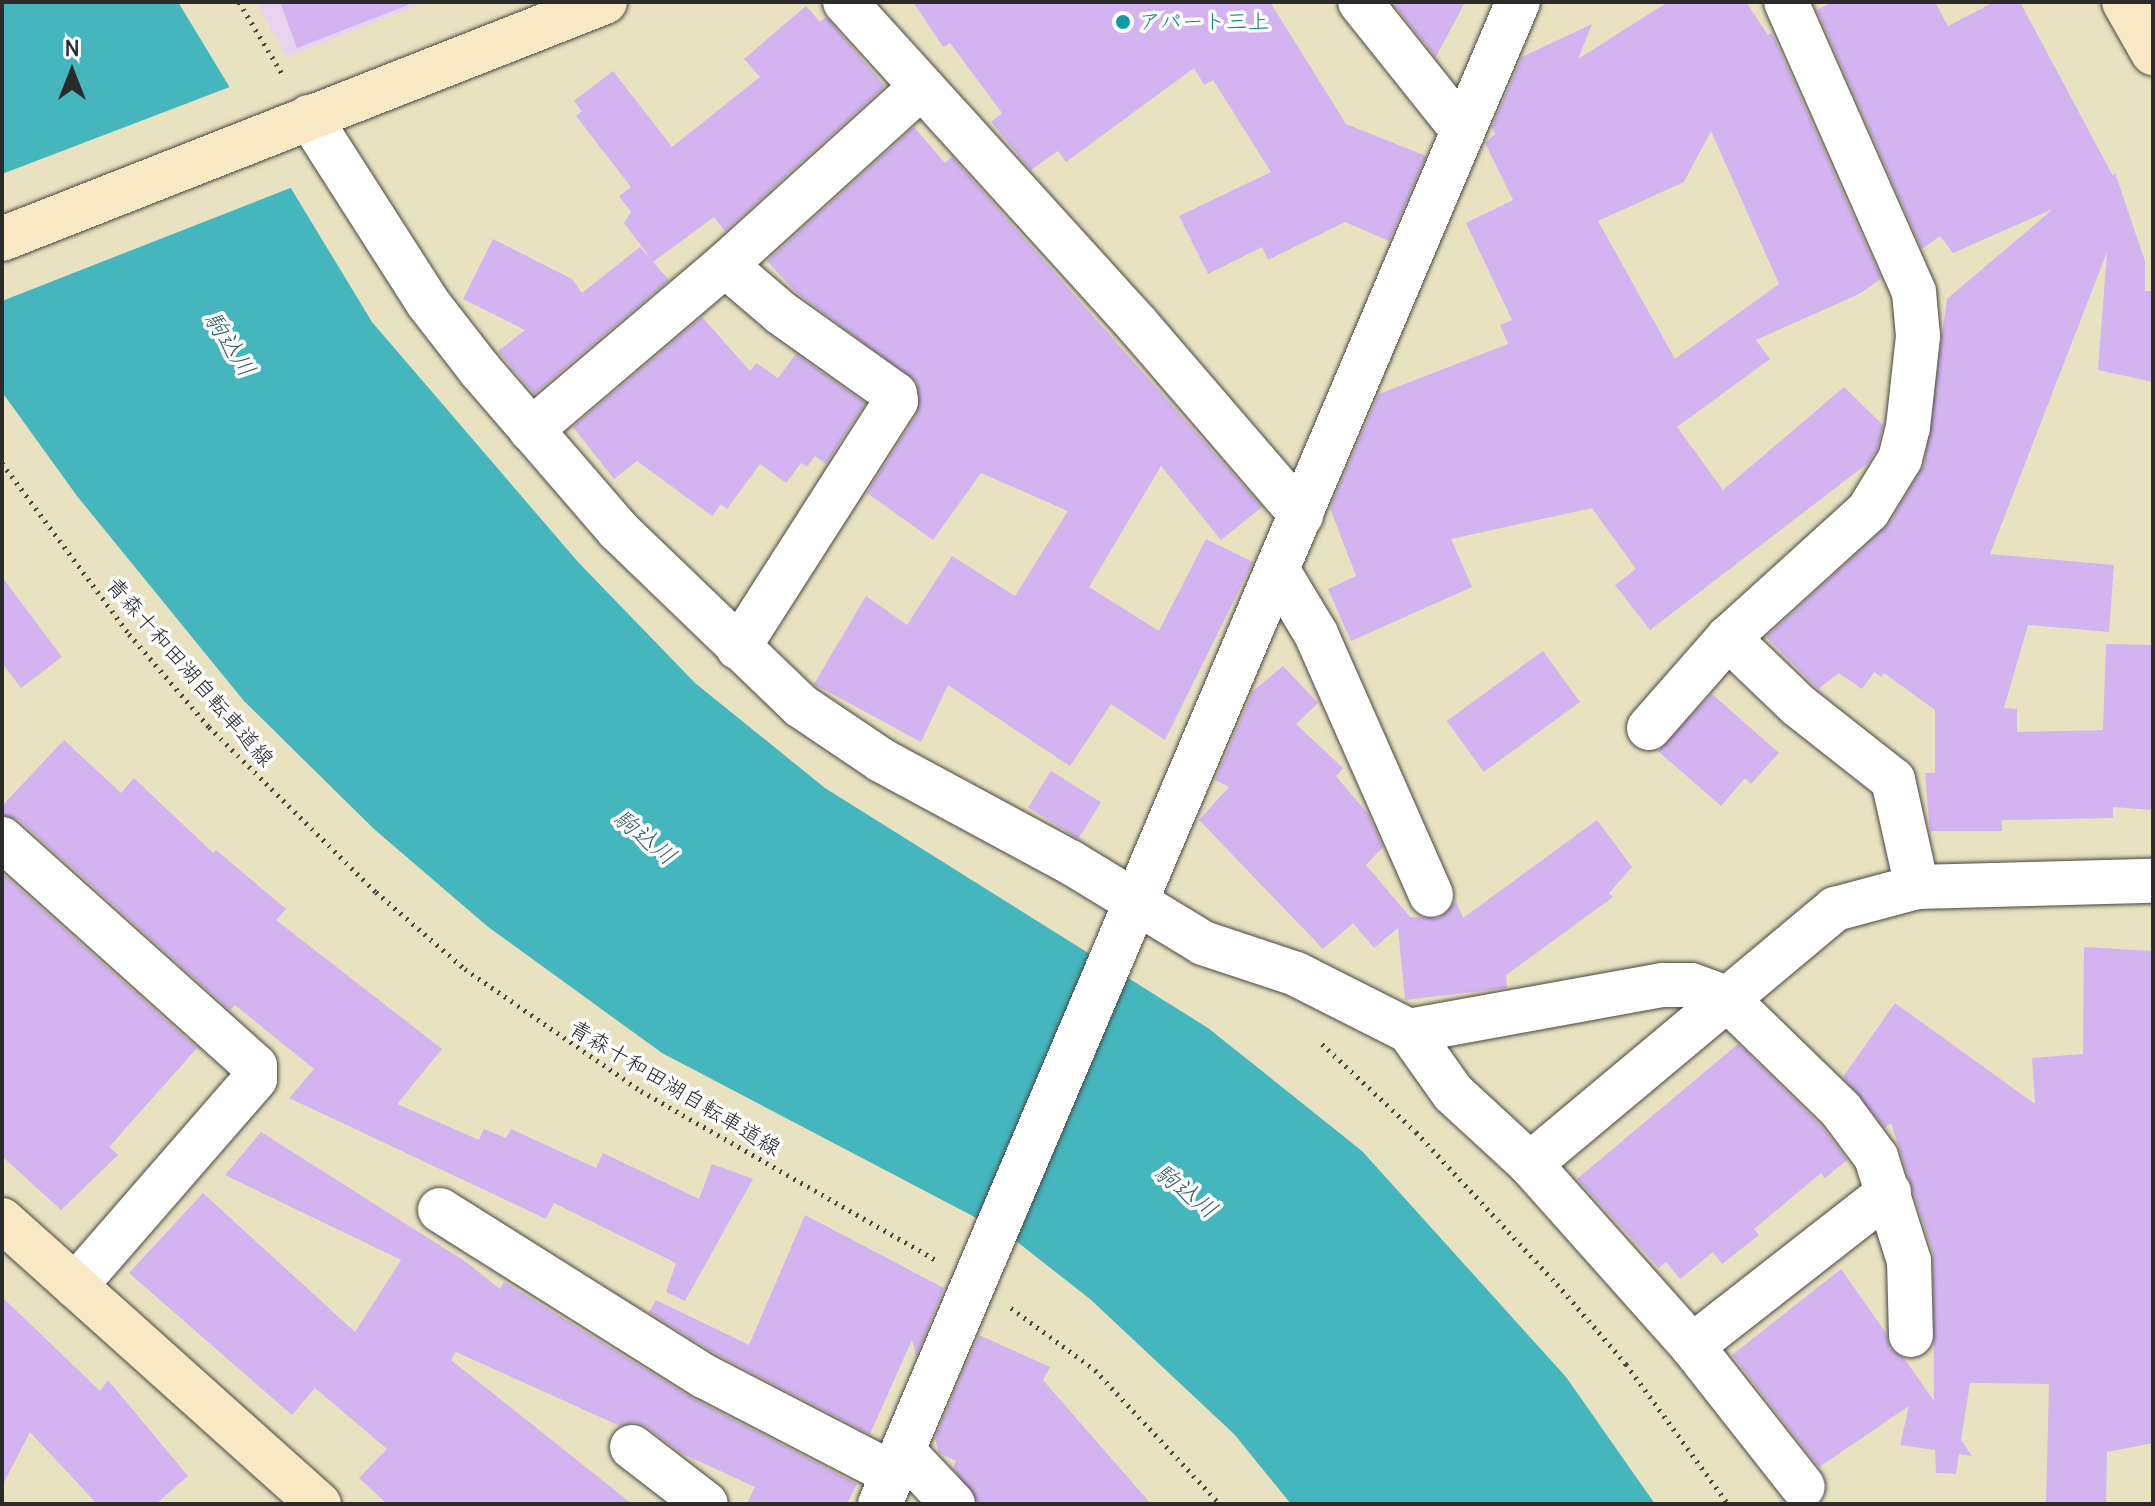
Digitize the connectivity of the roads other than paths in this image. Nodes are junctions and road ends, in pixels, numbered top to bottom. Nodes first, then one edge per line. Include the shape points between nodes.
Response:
1 (605, 2) edge
2 (845, 2) edge
3 (1360, 2) edge
4 (1518, 2) edge
5 (1786, 2) edge
6 (2124, 2) edge
7 (2153, 53) edge
8 (921, 87) junction
9 (301, 121) junction
10 (1463, 131) junction
11 (2, 239) edge
12 (725, 265) junction
13 (531, 430) junction
14 (1301, 515) junction
15 (1278, 571) junction
16 (1728, 638) junction
17 (738, 648) junction
18 (1649, 728) dead end
19 (2, 839) edge
20 (2153, 881) edge
21 (1917, 887) junction
22 (1431, 895) dead end
23 (1130, 914) junction
24 (1726, 998) junction
25 (1409, 1031) junction
26 (1530, 1164) junction
27 (1889, 1192) junction
28 (440, 1210) dead end
29 (2, 1220) edge
30 (75, 1286) junction
31 (1911, 1335) dead end
32 (1692, 1346) junction
33 (632, 1447) dead end
34 (892, 1476) edge
35 (1803, 1487) dead end
36 (319, 1504) edge
37 (706, 1504) edge
38 (953, 1504) edge

1 - 9 street
2 - 8 street
3 - 10 street
4 - 10 street
5 - 16 street via 1914,292 1915,377 1900,459 1868,511
6 - 7 street
8 - 12 street
8 - 14 street via 1137,324
9 - 11 street
9 - 13 street via 428,303
10 - 14 street
12 - 13 street
12 - 17 street via 781,313 895,394 896,401
13 - 17 street via 618,530
14 - 15 street
15 - 22 street via 1316,634
15 - 23 street
16 - 18 street
16 - 21 street via 1799,706 1898,787
17 - 23 street via 801,706 846,738
19 - 30 street via 255,1066 255,1079
20 - 21 street
21 - 24 street via 1835,909
23 - 25 street via 1296,974
23 - 34 street
24 - 25 street via 1691,985 1663,985
24 - 26 street
24 - 27 street via 1864,1137
25 - 26 street via 1453,1093
26 - 32 street
27 - 31 street via 1909,1261
27 - 32 street
28 - 34 street via 704,1376
29 - 30 street
30 - 36 street
32 - 35 street
33 - 37 street
34 - 38 street

